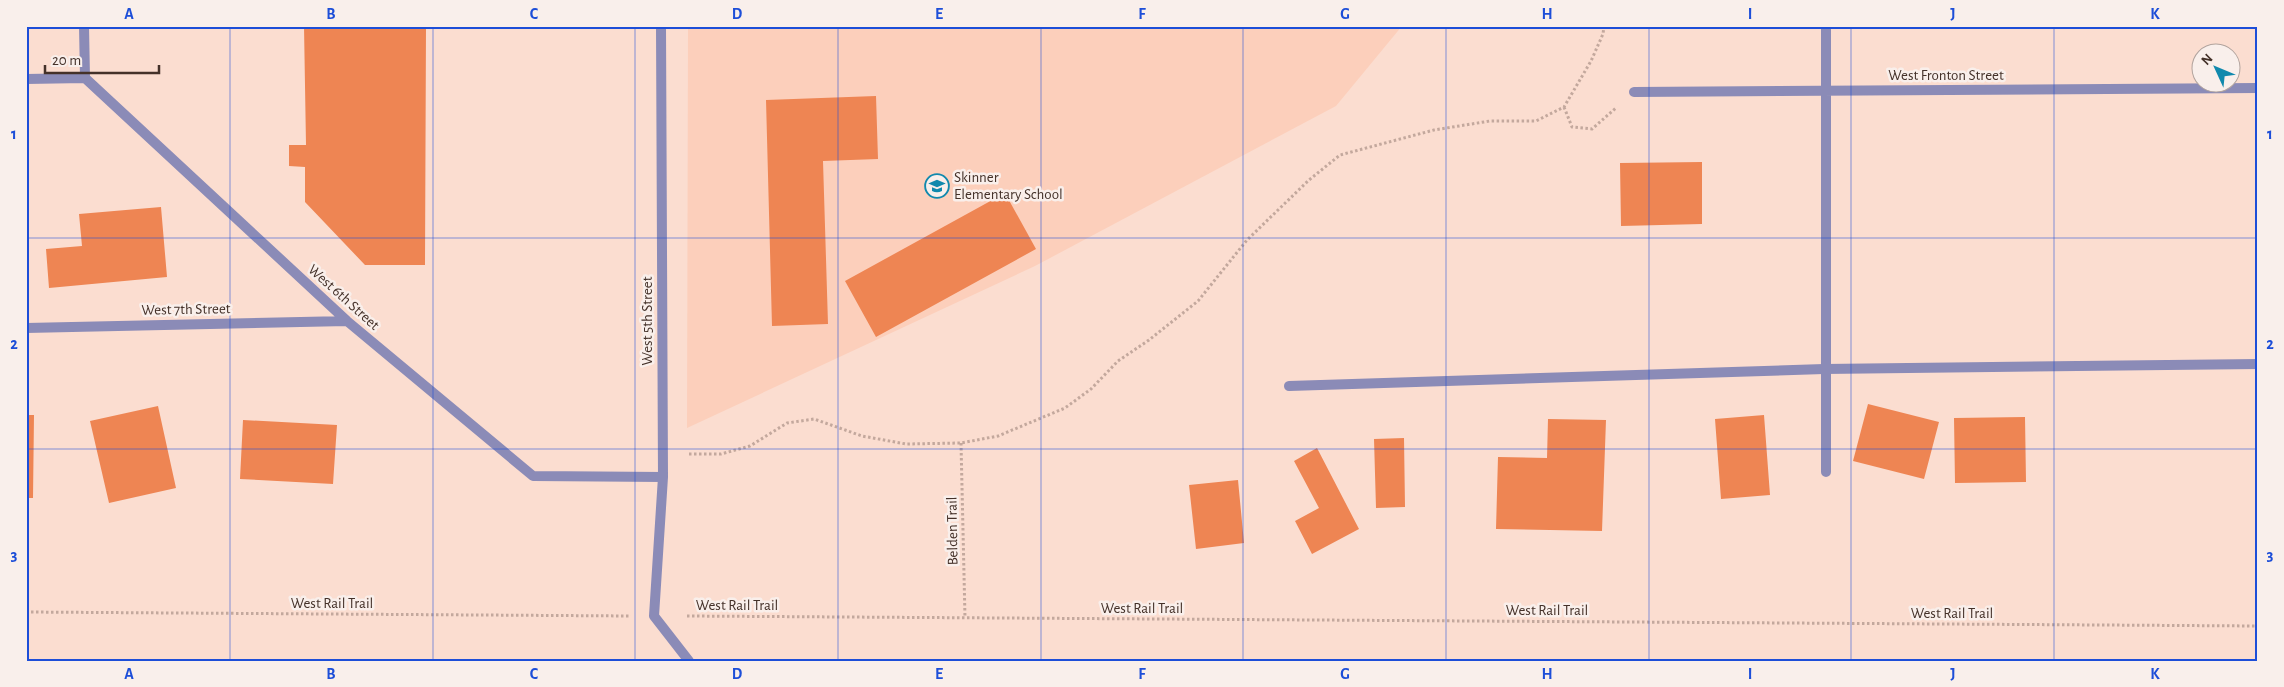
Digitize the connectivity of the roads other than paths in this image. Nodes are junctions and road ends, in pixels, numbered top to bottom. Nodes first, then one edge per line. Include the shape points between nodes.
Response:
1 (84, 26) edge
2 (661, 26) edge
3 (1826, 26) edge
4 (85, 78) junction
5 (26, 79) edge
6 (2258, 88) edge
7 (1825, 90) junction
8 (1634, 92) road end
9 (346, 321) junction
10 (26, 328) edge
11 (2258, 364) edge
12 (1824, 369) junction
13 (1289, 386) dead end
14 (1826, 472) dead end
15 (663, 477) junction
16 (689, 661) edge

1 - 4 street
2 - 15 street, West 5th Street
3 - 7 street
4 - 5 street
4 - 9 street, West 6th Street
6 - 7 street, West Fronton Street
7 - 8 street, West Fronton Street
7 - 12 street
9 - 10 street, West 7th Street
9 - 15 street, West 6th Street via 533,476
11 - 12 street
12 - 13 street
12 - 14 street
15 - 16 street, West 5th Street via 654,616

